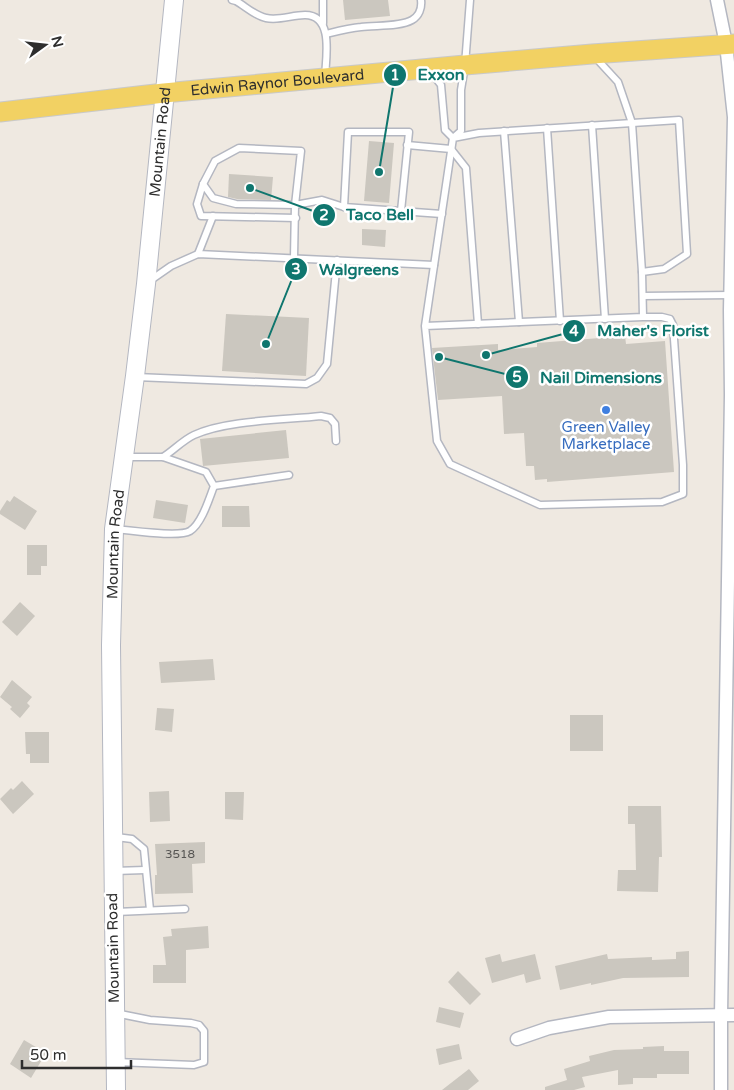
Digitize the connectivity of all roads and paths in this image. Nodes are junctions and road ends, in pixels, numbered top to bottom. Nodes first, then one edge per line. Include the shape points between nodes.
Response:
1 (174, 0) edge
2 (232, 0) edge
3 (236, 0) edge
4 (323, 0) edge
5 (421, 0) edge
6 (470, 0) edge
7 (717, 0) edge
8 (323, 23) junction
9 (326, 34) junction
10 (730, 44) edge
11 (592, 54) junction
12 (465, 64) junction
13 (428, 68) junction
14 (325, 78) junction
15 (164, 93) junction
16 (0, 112) edge
17 (632, 123) junction
18 (592, 126) junction
19 (547, 128) junction
20 (504, 131) junction
21 (453, 138) junction
22 (407, 145) junction
23 (452, 149) junction
24 (204, 184) junction
25 (295, 205) junction
26 (344, 207) junction
27 (400, 211) junction
28 (442, 214) junction
29 (213, 216) junction
30 (296, 218) junction
31 (198, 254) junction
32 (294, 258) junction
33 (337, 260) junction
34 (434, 265) junction
35 (642, 272) junction
36 (146, 284) junction
37 (643, 296) junction
38 (731, 296) junction
39 (643, 317) junction
40 (605, 319) junction
41 (560, 321) junction
42 (519, 322) junction
43 (478, 324) junction
44 (425, 326) junction
45 (135, 376) junction
46 (733, 395) edge
47 (336, 440) dead end
48 (123, 457) junction
49 (163, 457) junction
50 (289, 476) dead end
51 (214, 486) junction
52 (114, 529) junction
53 (112, 837) junction
54 (146, 870) junction
55 (112, 872) junction
56 (185, 908) dead end
57 (150, 910) junction
58 (113, 912) junction
59 (114, 1013) junction
60 (728, 1015) edge
61 (516, 1039) dead end
62 (115, 1062) junction
63 (116, 1090) edge
64 (721, 1090) edge

1 - 15 main road, Mountain Road
2 - 3 lane
3 - 8 lane via 266,18 306,15
4 - 8 lane
5 - 9 lane via 418,15 412,21
6 - 12 lane
7 - 10 street
8 - 9 lane
9 - 14 lane
10 - 11 main road, Edwin Raynor Boulevard
10 - 38 street via 734,117
11 - 12 main road, Edwin Raynor Boulevard
11 - 17 lane via 618,82
12 - 13 main road, Edwin Raynor Boulevard
12 - 21 lane via 461,131
13 - 14 main road, Edwin Raynor Boulevard
13 - 21 lane via 441,85 445,130
14 - 15 main road, Edwin Raynor Boulevard
15 - 16 main road, Edwin Raynor Boulevard
15 - 36 main road, Mountain Road
17 - 18 lane
17 - 35 lane
17 - 35 lane via 679,120 687,254 664,269
18 - 19 lane
18 - 40 lane
19 - 20 lane
19 - 41 lane
20 - 21 lane
20 - 42 lane
21 - 23 lane
22 - 23 lane
22 - 26 lane via 409,132 348,132
22 - 27 lane
23 - 28 lane
23 - 43 lane via 466,168
24 - 25 lane via 213,198 236,204
24 - 25 lane via 215,161 239,148 301,151
24 - 29 lane via 197,204 201,216
25 - 26 lane via 322,200
25 - 30 lane
26 - 27 lane
27 - 28 lane
28 - 34 lane
29 - 30 lane
29 - 31 lane
30 - 32 lane
31 - 32 lane
31 - 36 lane via 171,266
32 - 33 lane
33 - 34 lane
33 - 45 lane via 327,364 317,378 306,384
34 - 44 lane
35 - 37 lane
36 - 45 main road, Mountain Road
37 - 38 lane
37 - 39 lane
38 - 46 street
39 - 40 lane
39 - 44 lane via 670,319 673,325 683,494 662,502 540,506 450,464 437,441
40 - 41 lane
41 - 42 lane
42 - 43 lane
43 - 44 lane
45 - 48 main road, Mountain Road
46 - 60 street
47 - 49 lane via 335,424 330,418 321,416 209,429 192,436
48 - 49 lane
48 - 52 main road, Mountain Road
49 - 51 lane via 206,472
50 - 51 lane
51 - 52 lane via 202,516 190,531 179,534
52 - 53 main road, Mountain Road
53 - 54 lane via 132,839 144,849
53 - 55 main road, Mountain Road
54 - 55 lane
54 - 57 lane
55 - 58 main road, Mountain Road
56 - 57 lane
57 - 58 lane
58 - 59 main road, Mountain Road
59 - 62 main road, Mountain Road
59 - 62 lane via 191,1023 204,1031 204,1062 194,1066
60 - 61 street via 609,1017 549,1028
60 - 64 street
62 - 63 main road, Mountain Road

